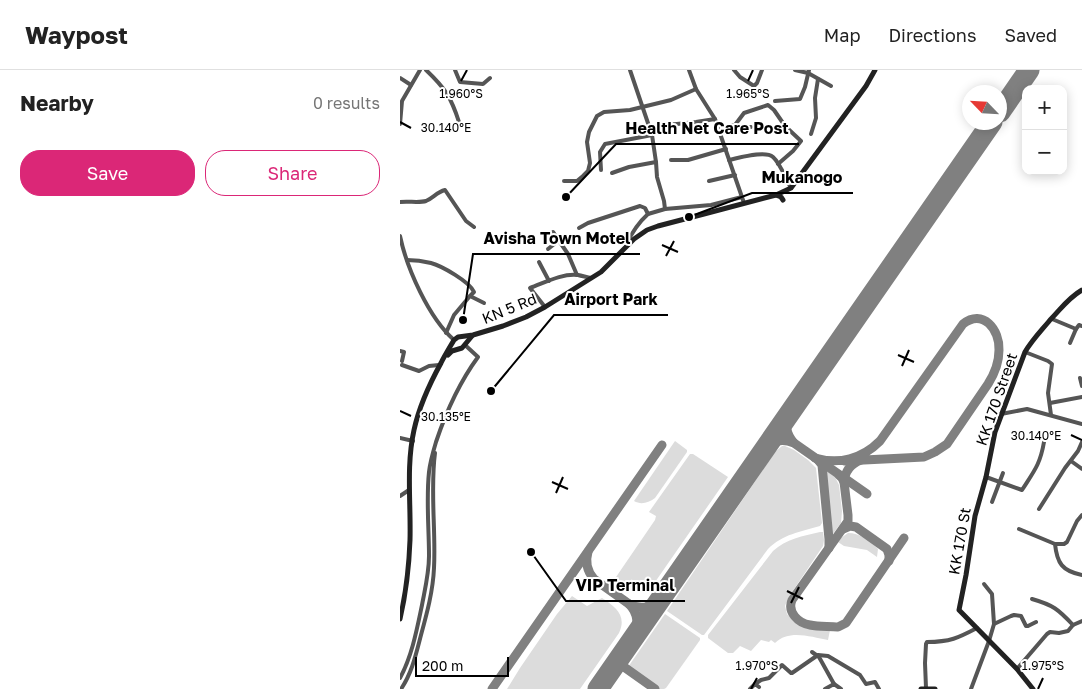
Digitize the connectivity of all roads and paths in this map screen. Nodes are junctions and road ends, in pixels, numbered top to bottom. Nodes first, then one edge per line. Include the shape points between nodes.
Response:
1 (413, 70) edge
2 (420, 70) edge
3 (426, 70) edge
4 (455, 70) edge
5 (630, 70) edge
6 (689, 70) edge
7 (734, 70) edge
8 (762, 70) edge
9 (795, 70) edge
10 (875, 70) edge
11 (808, 71) edge
12 (417, 75) junction
13 (400, 78) edge
14 (490, 78) dead end
15 (818, 79) junction
16 (411, 85) junction
17 (831, 86) dead end
18 (696, 89) junction
19 (401, 101) edge
20 (775, 101) dead end
21 (642, 106) junction
22 (715, 118) junction
23 (459, 122) dead end
24 (400, 124) edge
25 (667, 124) dead end
26 (735, 125) junction
27 (751, 127) dead end
28 (719, 129) junction
29 (811, 134) dead end
30 (652, 135) junction
31 (726, 149) junction
32 (671, 160) dead end
33 (729, 160) junction
34 (656, 162) junction
35 (778, 164) junction
36 (601, 170) dead end
37 (612, 173) dead end
38 (735, 175) junction
39 (564, 181) dead end
40 (709, 181) dead end
41 (791, 188) junction
42 (776, 194) junction
43 (743, 200) junction
44 (783, 200) dead end
45 (400, 202) edge
46 (702, 206) junction
47 (665, 209) junction
48 (648, 214) junction
49 (704, 214) junction
50 (474, 227) dead end
51 (579, 228) dead end
52 (553, 232) dead end
53 (400, 236) edge
54 (561, 239) junction
55 (625, 247) junction
56 (548, 249) dead end
57 (406, 258) junction
58 (400, 259) edge
59 (539, 262) dead end
60 (577, 275) junction
61 (590, 278) junction
62 (549, 281) junction
63 (1082, 290) edge
64 (470, 296) junction
65 (484, 303) dead end
66 (545, 307) junction
67 (1052, 319) junction
68 (1082, 319) edge
69 (1081, 325) edge
70 (1076, 329) junction
71 (446, 333) junction
72 (473, 335) junction
73 (456, 339) junction
74 (1070, 343) dead end
75 (465, 344) junction
76 (459, 349) junction
77 (400, 351) edge
78 (1025, 352) junction
79 (443, 358) junction
80 (439, 365) junction
81 (1080, 378) dead end
82 (1082, 386) edge
83 (1082, 397) edge
84 (1050, 403) junction
85 (1001, 414) junction
86 (1051, 415) junction
87 (1082, 424) edge
88 (400, 438) edge
89 (412, 441) junction
90 (437, 441) junction
91 (1044, 442) dead end
92 (1082, 442) edge
93 (1071, 461) junction
94 (1082, 469) edge
95 (1002, 473) dead end
96 (986, 477) junction
97 (999, 481) junction
98 (409, 490) junction
99 (400, 496) edge
100 (992, 502) dead end
101 (1039, 510) dead end
102 (1082, 515) edge
103 (1019, 529) dead end
104 (1055, 544) junction
105 (1082, 575) edge
106 (984, 584) dead end
107 (1032, 599) dead end
108 (400, 619) edge
109 (1082, 621) edge
110 (1036, 622) dead end
111 (994, 624) junction
112 (1073, 625) junction
113 (977, 628) junction
114 (989, 641) junction
115 (812, 652) dead end
116 (818, 655) junction
117 (1016, 669) junction
118 (400, 678) edge
119 (834, 684) junction
120 (401, 689) edge
121 (750, 689) edge
122 (825, 689) edge
123 (841, 689) edge
124 (879, 689) edge
125 (924, 689) edge
126 (935, 689) edge
127 (971, 689) edge
128 (1033, 689) edge

1 - 12 street
2 - 12 street
3 - 23 street via 438,80 451,99
4 - 14 street via 460,82 484,84
5 - 21 street
6 - 18 street
7 - 8 street via 754,86
9 - 11 street
10 - 41 main road
11 - 15 street
11 - 20 street via 800,100
12 - 16 street
13 - 16 street
15 - 17 street
15 - 29 street via 816,118
16 - 19 street
18 - 21 street via 670,100
18 - 22 street
19 - 24 street
21 - 30 street
21 - 39 street via 597,116 587,142 588,171 577,181
22 - 25 street
22 - 28 street
26 - 27 street
26 - 28 street
26 - 35 street via 744,113 766,104 769,106 801,141
28 - 31 street
30 - 34 street
30 - 36 street via 603,146
31 - 32 street via 688,160
31 - 33 street
33 - 35 street via 762,154 773,157
33 - 38 street
34 - 37 street
34 - 47 street
35 - 41 street
38 - 40 street
38 - 43 street
41 - 42 main road, KN 5 Rd
42 - 43 main road, KN 5 Rd
42 - 44 main road
43 - 46 street
43 - 49 main road, KN 5 Rd
45 - 50 street via 423,202 445,190 466,221
46 - 47 street
46 - 49 street
47 - 48 street
48 - 51 street via 640,206
48 - 55 street via 639,222
49 - 55 main road, KN 5 Rd via 652,228 639,234
52 - 54 street
53 - 57 street
54 - 56 street
54 - 60 street
55 - 61 main road, KN 5 Rd
57 - 58 street
57 - 64 street via 442,267 468,284 474,291
57 - 71 street via 419,288
59 - 62 street
60 - 61 street
60 - 62 street
61 - 66 main road, KN 5 Rd
62 - 66 street via 530,288
63 - 67 main road, KK 170 Street via 1069,298
64 - 65 street
64 - 71 street via 454,315
66 - 72 main road, KN 5 Rd
67 - 70 street
67 - 78 main road, KK 170 Street via 1034,337
68 - 69 street
69 - 70 street
70 - 74 street
71 - 73 street
72 - 73 main road, KN 5 Rd
72 - 75 main road, KN 5 Rd
73 - 75 main road via 463,339
73 - 76 main road via 455,347
73 - 79 main road
75 - 76 main road, KN 5 Rd
75 - 90 street via 478,357 451,402
76 - 79 main road, KN 5 Rd
77 - 80 street via 404,352 402,363 419,371
78 - 84 street via 1052,364 1048,388
78 - 85 main road, KK 170 Street
79 - 80 main road
80 - 89 main road via 420,409
81 - 82 street
83 - 84 street
84 - 86 street
85 - 86 street via 1027,409
85 - 96 main road, KK 170 Street
86 - 87 street
88 - 89 street
89 - 98 main road
90 - 118 street via 429,471 426,582 417,626
90 - 120 street via 433,468 432,592 409,676
91 - 97 street via 1040,461 1023,489
92 - 93 street
93 - 94 street
93 - 101 street
95 - 97 street
96 - 97 street
96 - 113 main road, KK 170 St via 975,516 959,610
97 - 100 street
98 - 99 street
98 - 108 main road via 410,539
102 - 104 street via 1067,542
103 - 104 street
104 - 105 street via 1056,556 1062,565 1069,572
106 - 111 street via 992,594
107 - 112 street via 1059,610
109 - 112 street
110 - 111 street via 1026,626 1020,616 1014,615
111 - 114 street
112 - 117 street via 1068,631 1047,634
113 - 114 main road
113 - 125 street via 954,639 927,642
114 - 117 main road
114 - 127 street
115 - 116 street
116 - 119 street
116 - 121 street via 792,673 782,665
116 - 124 street via 828,656 860,674 866,684 875,682
117 - 128 main road
119 - 122 street
119 - 123 street
125 - 126 main road

